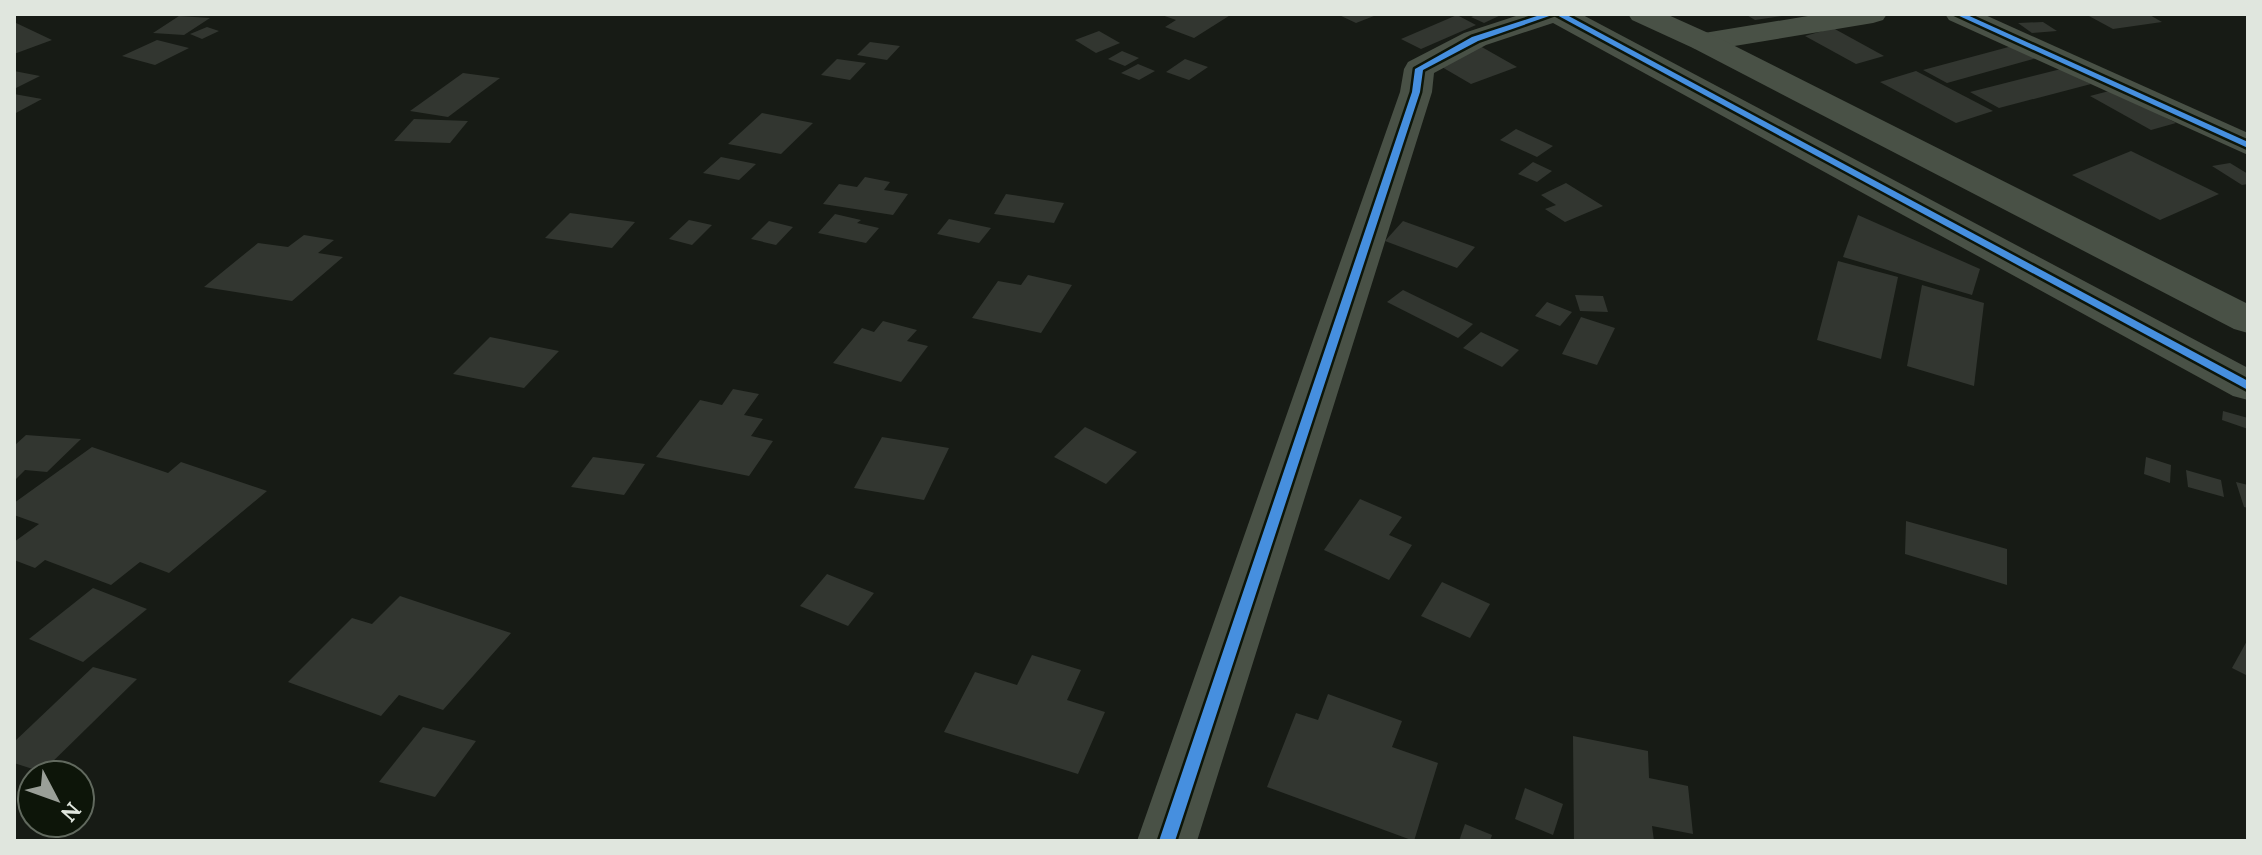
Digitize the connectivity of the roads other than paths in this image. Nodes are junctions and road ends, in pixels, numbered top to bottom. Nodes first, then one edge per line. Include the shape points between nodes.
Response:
1 (1551, 14) edge
2 (1559, 14) edge
3 (1642, 14) edge
4 (1873, 14) edge
5 (1959, 14) edge
6 (1704, 42) junction
7 (2248, 145) edge
8 (2248, 320) edge
9 (2248, 386) edge
10 (1167, 841) edge

1 - 10 street via 1475,39 1419,69 1416,92
2 - 9 street
3 - 6 street
4 - 6 street
5 - 7 street
6 - 8 street

